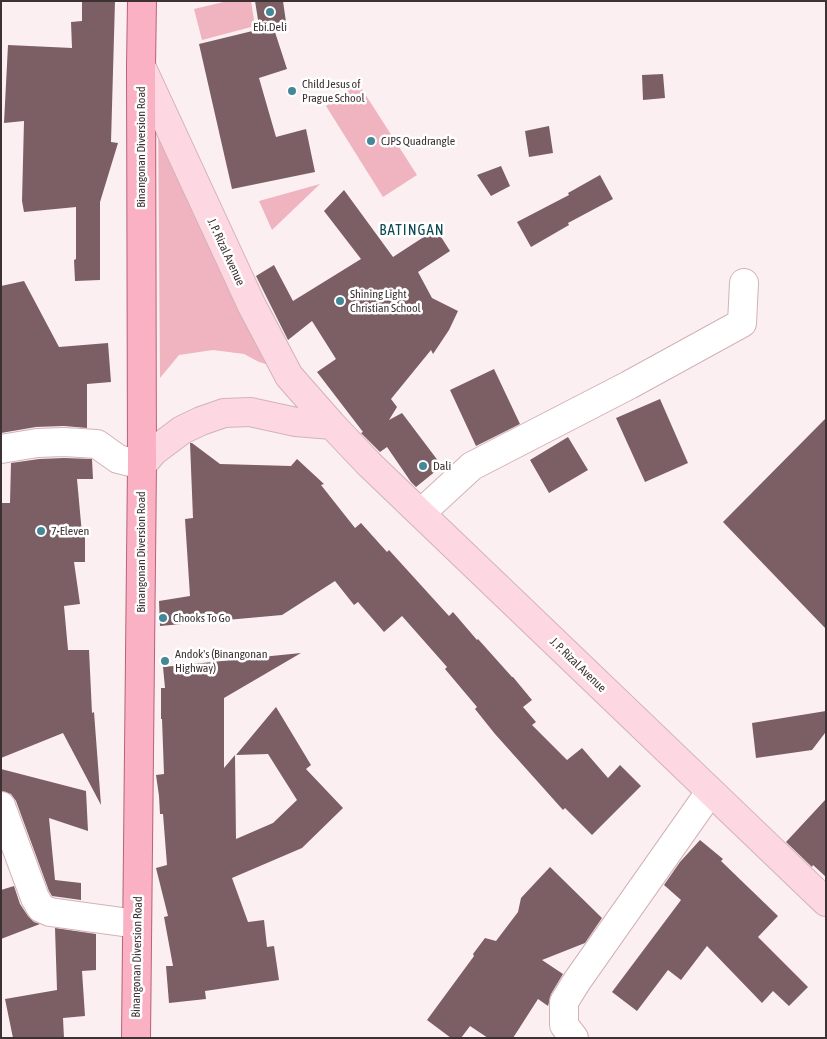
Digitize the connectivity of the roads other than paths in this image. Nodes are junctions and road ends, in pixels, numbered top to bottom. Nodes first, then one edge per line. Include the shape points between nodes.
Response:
1 (142, 1) edge
2 (140, 66) junction
3 (744, 283) dead end
4 (332, 425) junction
5 (1, 449) edge
6 (142, 466) junction
7 (421, 513) junction
8 (710, 792) junction
9 (1, 806) edge
10 (826, 902) edge
11 (137, 924) junction
12 (136, 1038) edge
13 (574, 1038) edge

1 - 2 main road, Binangonan Diversion Road
2 - 4 main road, J. P. Rizal Avenue via 261,323 290,376
2 - 6 main road, Binangonan Diversion Road
3 - 7 street via 742,322 472,466
4 - 6 main road via 296,422 250,412 224,414 182,430 154,451
4 - 7 main road, J. P. Rizal Avenue
5 - 6 street via 37,443 97,444 118,458
6 - 11 main road, Binangonan Diversion Road
7 - 8 main road, J. P. Rizal Avenue
8 - 10 main road, J. P. Rizal Avenue
8 - 13 street via 564,1002 564,1025
9 - 11 street via 41,908
11 - 12 main road, Binangonan Diversion Road

